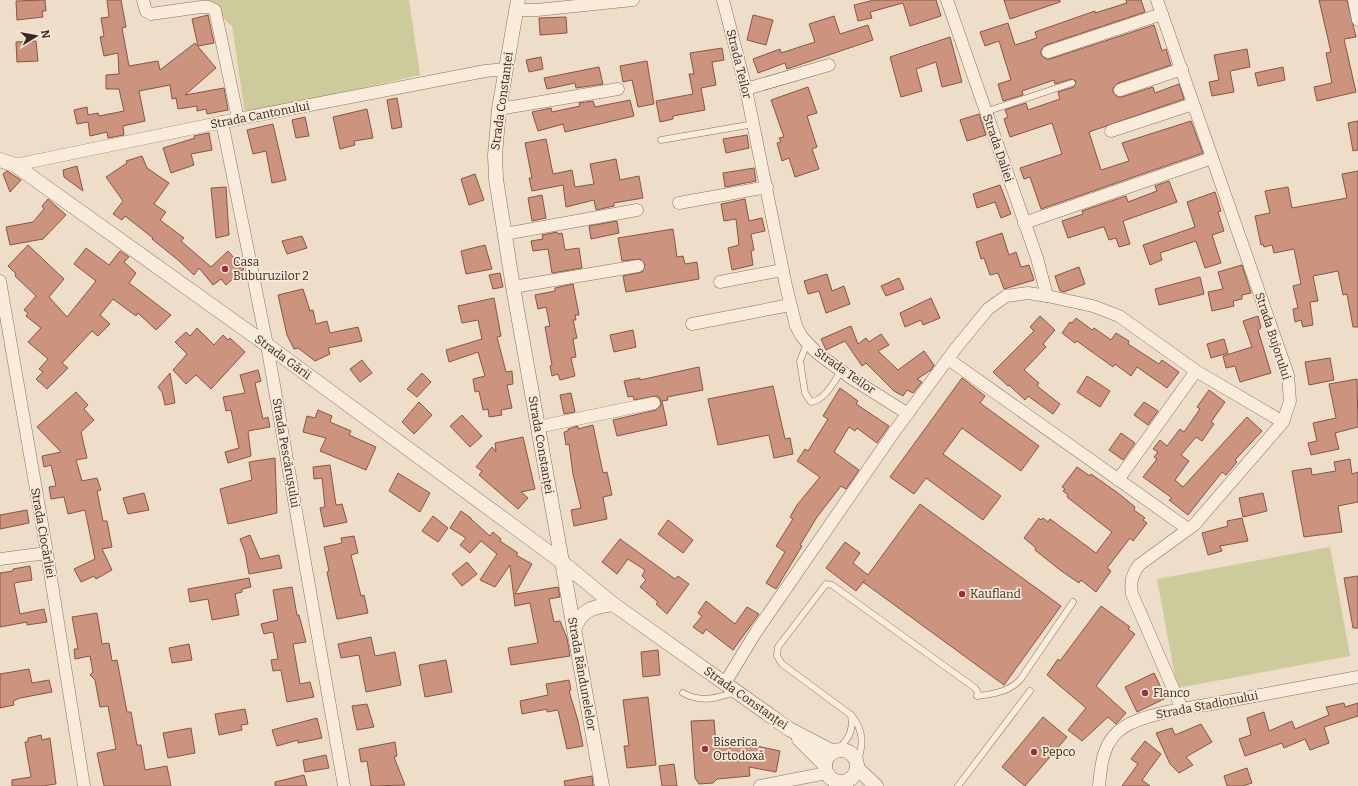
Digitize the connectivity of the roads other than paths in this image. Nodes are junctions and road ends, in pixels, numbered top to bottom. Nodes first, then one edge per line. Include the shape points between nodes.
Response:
1 (143, 0) edge
2 (633, 0) edge
3 (723, 0) edge
4 (947, 0) edge
5 (1157, 0) edge
6 (1354, 0) edge
7 (518, 5) edge
8 (1162, 14) junction
9 (1358, 20) edge
10 (1048, 52) dead end
11 (829, 65) dead end
12 (506, 69) junction
13 (1182, 69) junction
14 (1072, 83) dead end
15 (618, 89) dead end
16 (746, 89) junction
17 (1120, 90) dead end
18 (1193, 104) junction
19 (499, 109) junction
20 (985, 112) junction
21 (238, 119) junction
22 (222, 122) junction
23 (754, 124) junction
24 (1112, 132) dead end
25 (661, 140) dead end
26 (1212, 158) junction
27 (0, 160) edge
28 (16, 164) junction
29 (767, 187) junction
30 (679, 203) dead end
31 (637, 210) dead end
32 (1024, 223) junction
33 (504, 234) junction
34 (638, 266) dead end
35 (782, 270) junction
36 (0, 281) edge
37 (720, 282) dead end
38 (513, 287) junction
39 (1047, 296) junction
40 (790, 305) junction
41 (692, 324) dead end
42 (808, 344) junction
43 (267, 345) junction
44 (948, 359) junction
45 (1196, 370) junction
46 (841, 371) junction
47 (654, 404) dead end
48 (908, 414) junction
49 (1283, 422) junction
50 (538, 427) junction
51 (1118, 480) junction
52 (1188, 529) junction
53 (47, 552) junction
54 (0, 560) edge
55 (562, 562) junction
56 (1072, 602) dead end
57 (613, 604) junction
58 (574, 630) junction
59 (1358, 677) edge
60 (730, 687) junction
61 (1030, 691) dead end
62 (683, 693) dead end
63 (1182, 709) junction
64 (851, 715) junction
65 (789, 729) junction
66 (834, 751) junction
67 (857, 767) junction
68 (826, 769) junction
69 (846, 784) edge
70 (84, 786) edge
71 (344, 786) edge
72 (602, 786) edge
73 (760, 786) edge
74 (876, 786) edge
75 (958, 786) edge
76 (1099, 786) edge

1 - 21 street via 146,11 151,14 202,7 214,10
2 - 7 street via 537,10
3 - 16 street, Strada Teilor
4 - 20 street, Strada Daliei
5 - 8 street, Strada Bujorului
6 - 9 street
7 - 12 street, Strada Constanței
8 - 10 street
8 - 13 street, Strada Bujorului
11 - 16 street
12 - 19 street, Strada Constanței
12 - 21 street, Strada Cantonului
13 - 17 street
13 - 18 street, Strada Bujorului
14 - 20 lane
15 - 19 street
16 - 23 street, Strada Teilor
18 - 24 street
18 - 26 street, Strada Bujorului
19 - 33 street, Strada Constanței via 495,155
20 - 32 street, Strada Daliei
21 - 22 street, Strada Cantonului
22 - 28 street, Strada Cantonului
22 - 43 street, Strada Pescărușului
23 - 25 lane
23 - 29 street, Strada Teilor
26 - 32 street
26 - 49 street, Strada Bujorului via 1288,375 1290,401
27 - 28 street, Strada Gării
28 - 43 street, Strada Gării
29 - 30 street
29 - 35 street, Strada Teilor
31 - 33 street
32 - 39 street, Strada Daliei
33 - 38 street, Strada Constanței
34 - 38 street
35 - 37 street
35 - 40 street, Strada Teilor
36 - 53 street, Strada Ciocârliei
38 - 50 street, Strada Constanței
39 - 44 street via 1018,294 999,300 988,309
39 - 45 street via 1093,306 1119,316
40 - 41 street
40 - 42 street, Strada Teilor via 796,326
42 - 46 street, Strada Teilor
42 - 46 lane via 800,361 805,393 811,402 822,397
43 - 55 street, Strada Gării
43 - 71 street, Strada Pescărușului
44 - 48 street
44 - 51 street
45 - 49 street
45 - 51 street
46 - 48 street, Strada Teilor
47 - 50 street
48 - 60 street via 756,632
49 - 52 street, Strada Bujorului
50 - 55 street, Strada Constanței
51 - 52 street
52 - 63 street, Strada Bujorului via 1139,565 1130,584
53 - 54 street
53 - 70 street, Strada Ciocârliei
55 - 57 street, Strada Constanței
55 - 58 street, Strada Rândunelelor
56 - 64 lane via 1012,688 977,696 975,688 832,585 826,584 778,647 777,656 782,664
57 - 58 street via 591,609 583,614
57 - 60 street, Strada Constanței
58 - 72 street, Strada Rândunelelor
59 - 63 street, Strada Stadionului
60 - 62 lane via 711,699
60 - 65 street, Strada Constanței
61 - 75 lane
63 - 76 street, Strada Stadionului via 1138,720 1123,727 1104,750
64 - 66 lane via 851,733 846,742
64 - 67 lane via 859,724 862,734
65 - 66 street, Strada Constanței
65 - 68 street
66 - 67 street via 844,750 852,754
66 - 68 street via 828,756
67 - 69 street
67 - 74 street
68 - 69 street via 834,780
68 - 73 street

